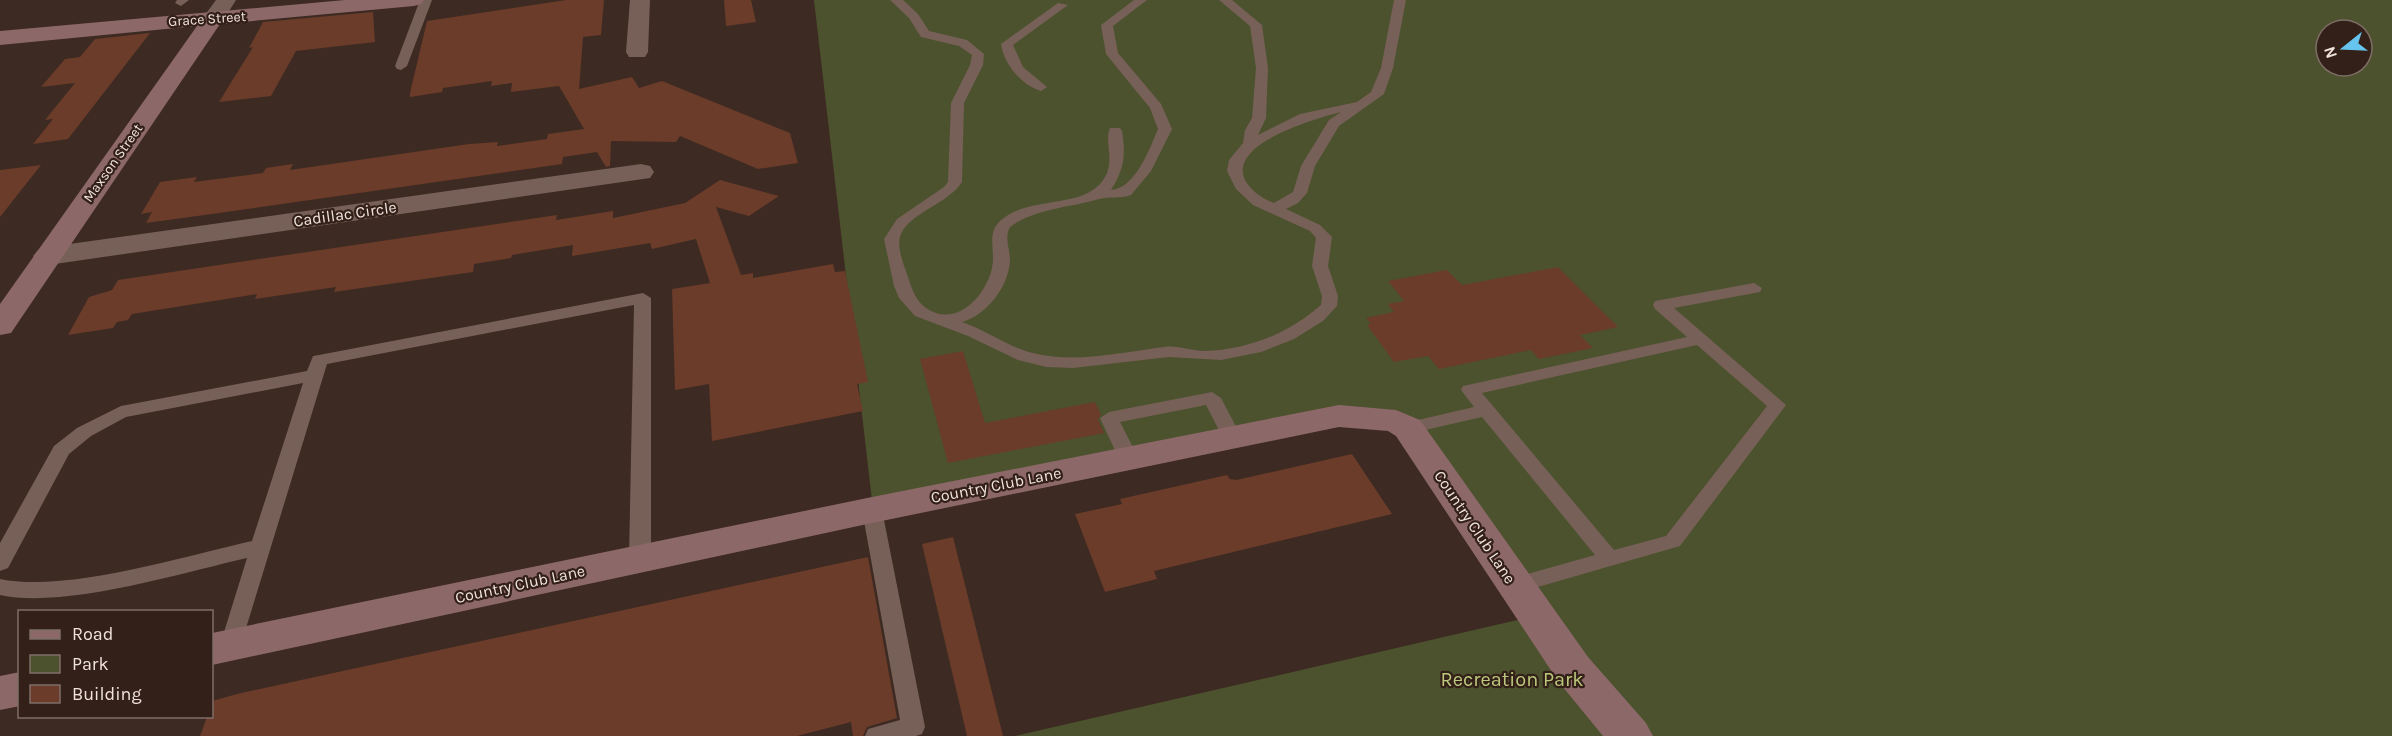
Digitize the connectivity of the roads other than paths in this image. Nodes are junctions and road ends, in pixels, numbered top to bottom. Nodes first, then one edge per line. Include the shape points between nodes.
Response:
1 (414, 0) edge
2 (426, 0) edge
3 (640, 0) edge
4 (896, 0) edge
5 (1141, 0) edge
6 (1225, 0) edge
7 (1400, 0) edge
8 (1062, 4) dead end
9 (219, 10) edge
10 (0, 38) edge
11 (637, 52) dead end
12 (401, 66) dead end
13 (1041, 87) dead end
14 (1365, 102) junction
15 (1115, 131) dead end
16 (1250, 144) junction
17 (641, 172) dead end
18 (1101, 194) junction
19 (1274, 209) junction
20 (48, 256) junction
21 (1754, 288) dead end
22 (976, 307) junction
23 (944, 321) junction
24 (0, 326) edge
25 (990, 339) junction
26 (1701, 339) junction
27 (315, 375) junction
28 (1487, 410) junction
29 (1408, 428) junction
30 (872, 510) junction
31 (261, 547) junction
32 (640, 559) junction
33 (1610, 559) junction
34 (0, 563) edge
35 (1514, 586) junction
36 (0, 587) edge
37 (221, 647) edge
38 (18, 689) edge
39 (0, 693) edge
40 (877, 736) edge
41 (1630, 736) edge

1 - 9 street, Grace Street
2 - 12 lane
3 - 11 street
4 - 23 lane via 914,16 925,34 963,42 978,54 976,69 961,91 956,110 955,182 950,190 903,222 891,243 909,302 930,320
5 - 18 lane via 1107,25 1108,42 1112,54 1156,107 1164,129 1129,191
6 - 16 lane via 1256,25 1258,34 1262,91 1259,118
7 - 14 lane via 1384,77 1377,94
8 - 13 lane via 1006,44 1016,66
9 - 10 street, Grace Street via 197,18
9 - 20 street, Maxson Street
14 - 16 lane via 1305,117
14 - 19 lane via 1342,115 1328,131 1308,166 1300,193
15 - 18 lane via 1118,159
16 - 19 lane via 1236,160 1238,182 1258,202
17 - 20 street, Cadillac Circle
18 - 22 lane via 1030,209 1005,224 1000,234 1001,267 992,288
19 - 25 lane via 1315,228 1324,237 1320,266 1330,296 1329,306 1319,317 1279,339 1208,356 1168,352 1064,362 1034,359
20 - 24 street, Maxson Street
21 - 26 lane via 1661,305
22 - 23 lane via 962,317
22 - 25 lane via 977,325
23 - 25 lane
26 - 28 lane via 1470,390
26 - 33 lane via 1777,405 1673,541
27 - 31 lane
27 - 32 lane via 319,360 643,298
27 - 34 lane via 121,412 84,432 61,450
28 - 29 lane
28 - 33 lane
29 - 30 street, Country Club Lane via 1396,421 1339,416
29 - 35 street, Country Club Lane
30 - 32 street, Country Club Lane
30 - 40 lane via 913,727
31 - 36 lane via 54,590 7,591
31 - 37 lane
32 - 37 street, Country Club Lane
33 - 35 lane
35 - 41 street, Country Club Lane via 1573,669
38 - 39 street

